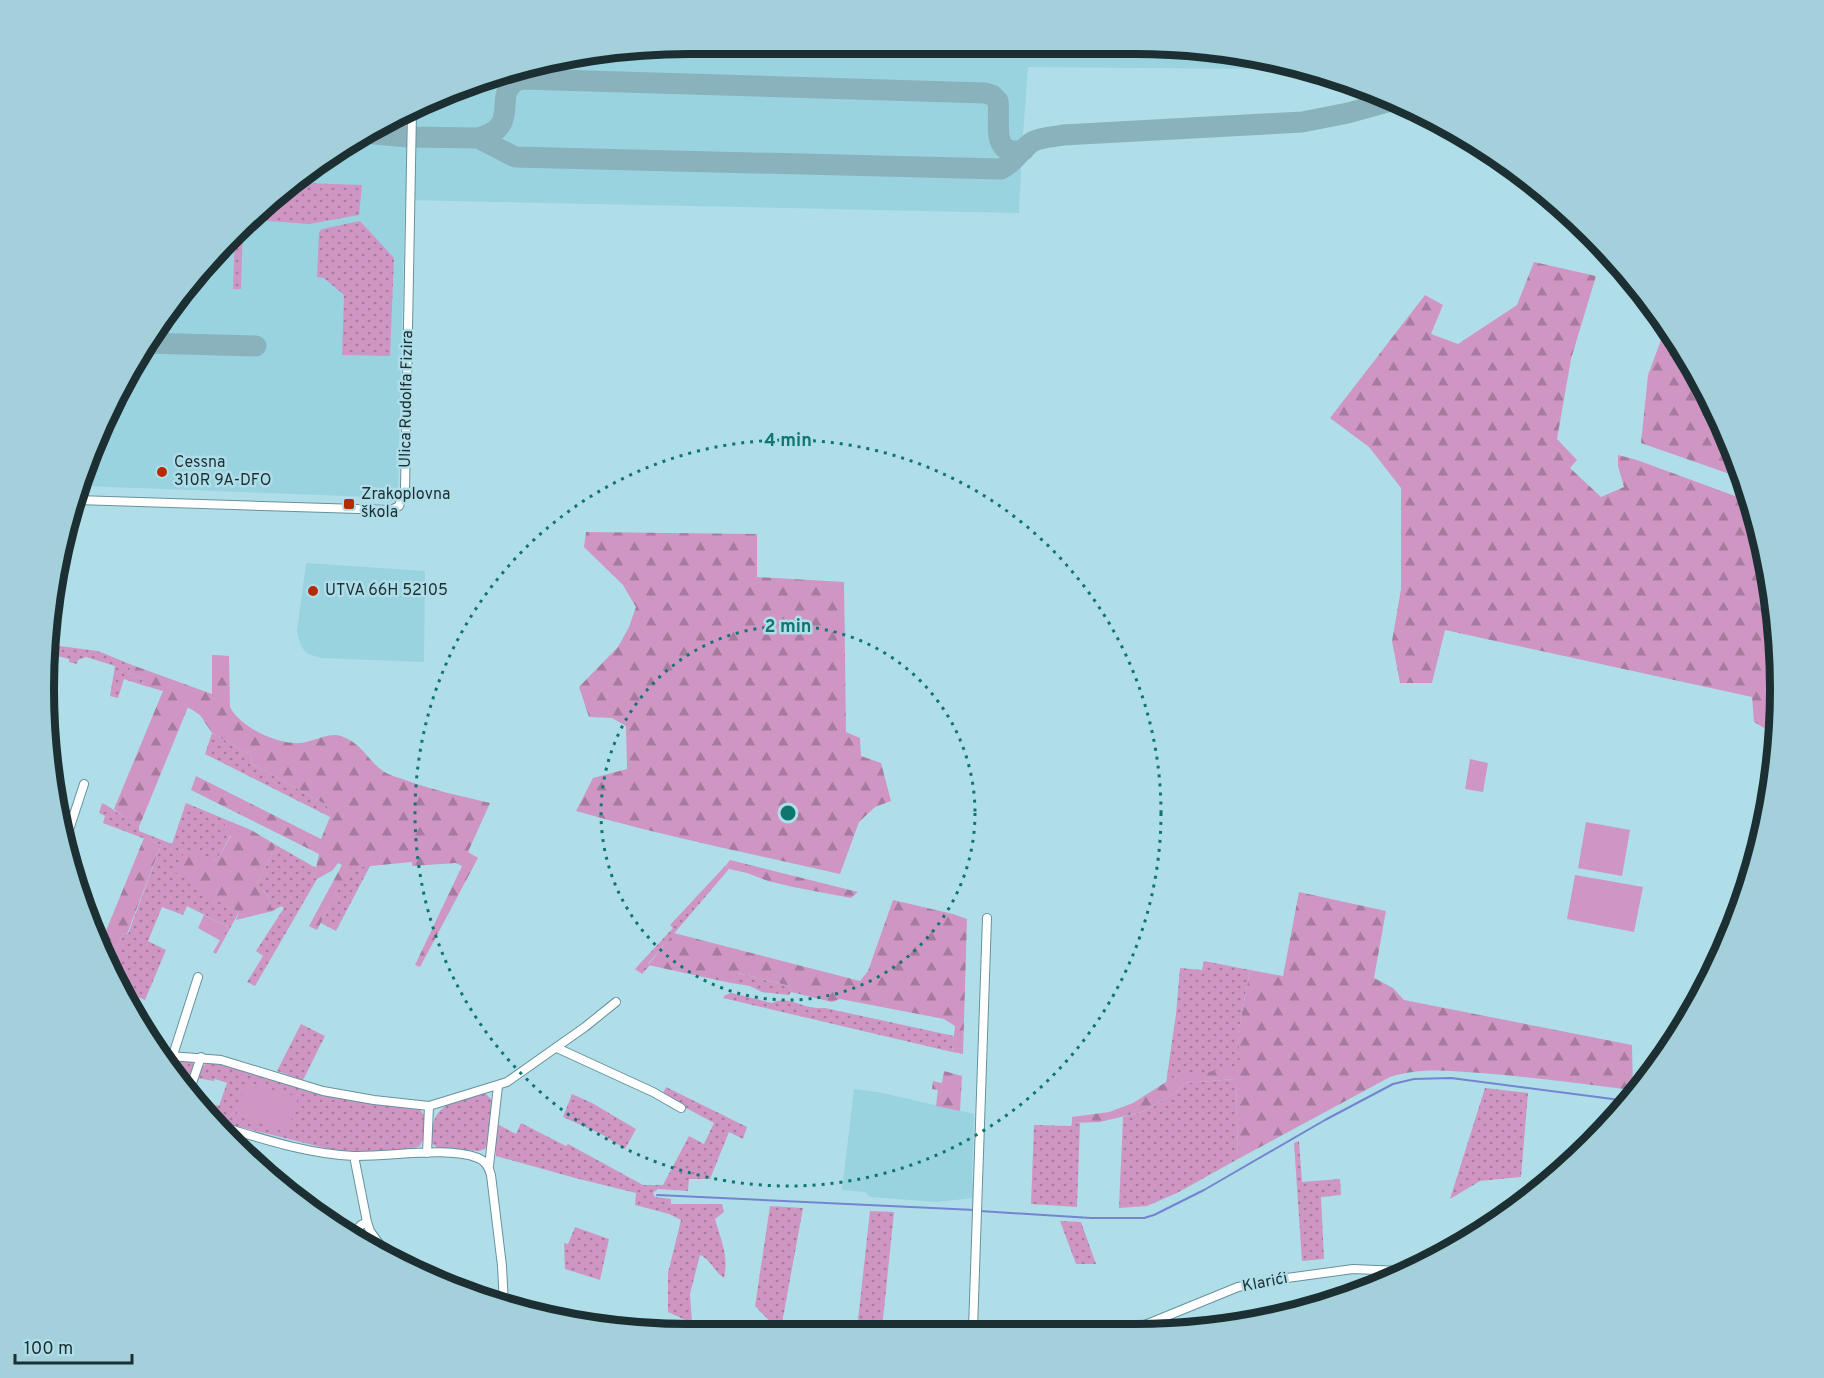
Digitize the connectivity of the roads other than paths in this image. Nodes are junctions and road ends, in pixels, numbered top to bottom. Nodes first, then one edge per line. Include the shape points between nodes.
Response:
1 (412, 117) edge
2 (83, 500) edge
3 (84, 784) dead end
4 (70, 827) edge
5 (987, 918) dead end
6 (198, 977) dead end
7 (616, 1002) dead end
8 (557, 1048) junction
9 (173, 1055) joint
10 (201, 1057) junction
11 (192, 1084) edge
12 (498, 1086) junction
13 (429, 1106) junction
14 (681, 1108) dead end
15 (234, 1130) edge
16 (427, 1153) junction
17 (354, 1156) junction
18 (489, 1166) junction
19 (367, 1222) junction
20 (356, 1230) edge
21 (379, 1243) edge
22 (1390, 1271) edge
23 (504, 1296) edge
24 (973, 1324) edge
25 (1148, 1324) edge

1 - 2 street, Ulica Rudolfa Fizira via 405,490 399,506 392,510
3 - 4 street
5 - 24 street
6 - 9 street
7 - 8 street
8 - 12 street
8 - 14 street
9 - 10 street
10 - 11 street
10 - 13 street via 323,1091
12 - 13 street
12 - 18 street
13 - 16 street
15 - 17 street via 309,1150
16 - 17 street
16 - 18 street via 471,1156
17 - 19 street
18 - 23 street
19 - 20 street
19 - 21 street
22 - 25 street, Klarići via 1353,1269 1238,1287

